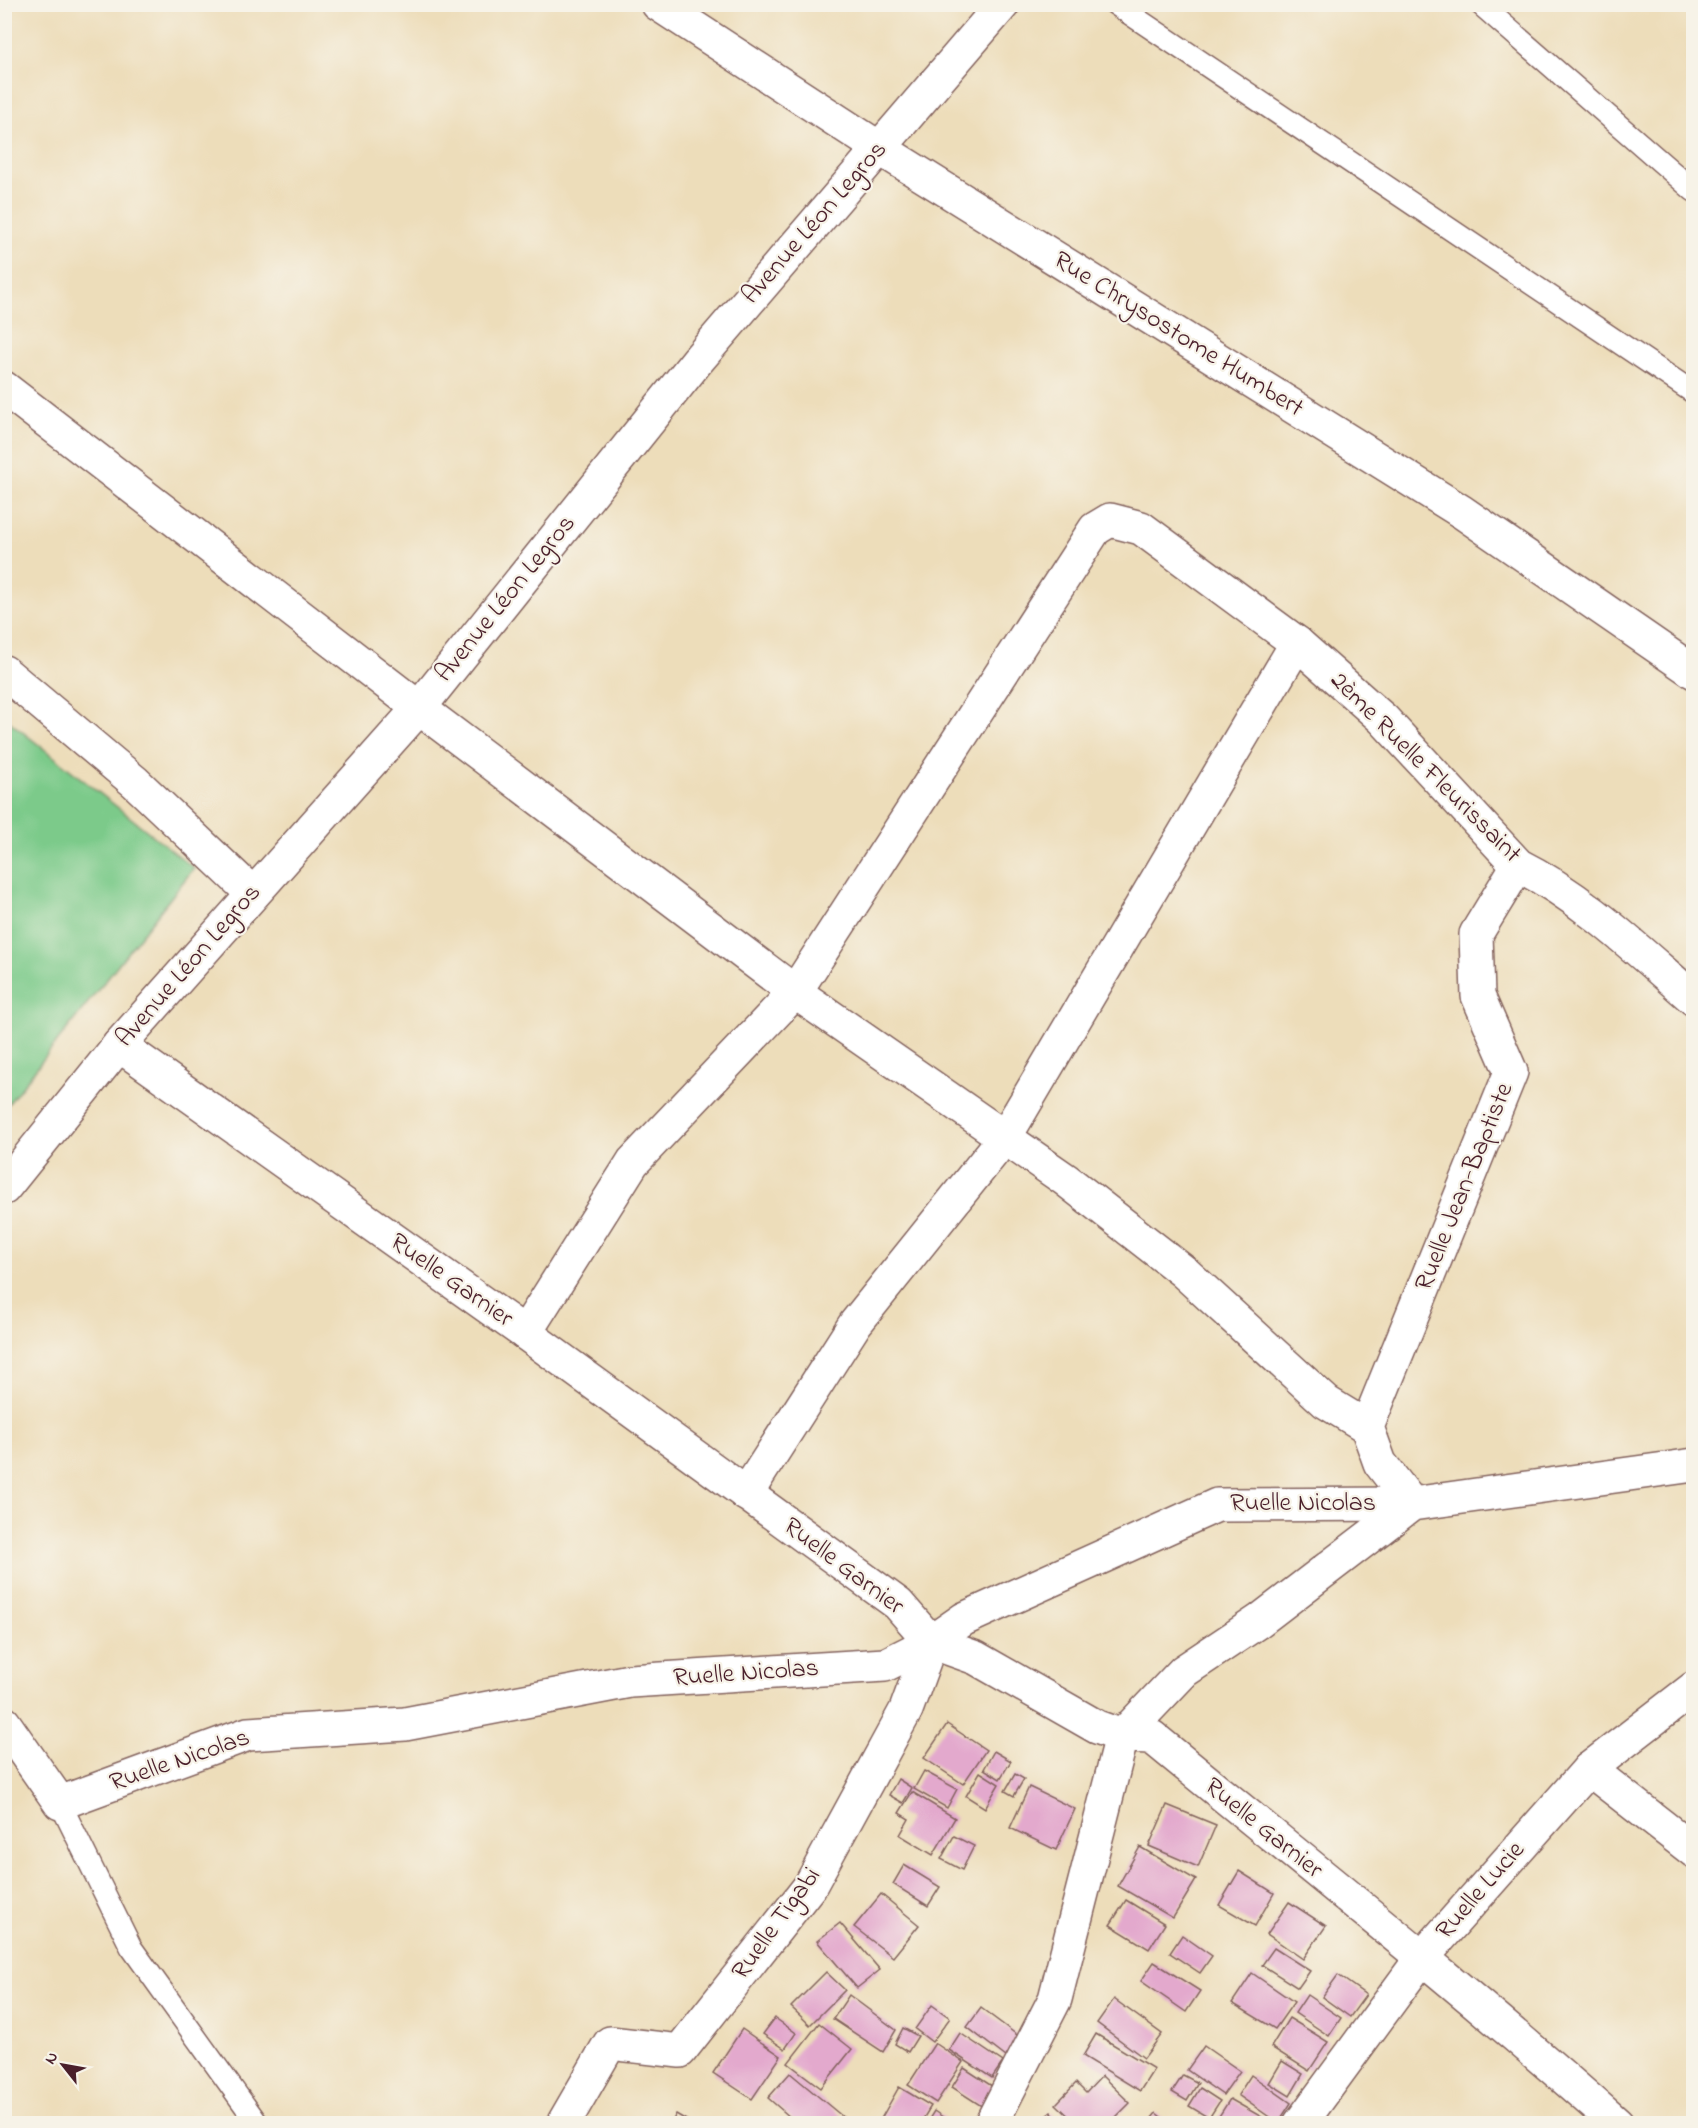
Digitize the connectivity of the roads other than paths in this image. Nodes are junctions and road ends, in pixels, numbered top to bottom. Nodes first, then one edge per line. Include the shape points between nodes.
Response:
1 (658, 4) edge
2 (1003, 4) edge
3 (1115, 4) edge
4 (1480, 4) edge
5 (879, 148) junction
6 (1694, 191) edge
7 (4, 388) edge
8 (1694, 393) edge
9 (1297, 643) junction
10 (4, 672) edge
11 (1694, 672) edge
12 (419, 708) junction
13 (1518, 865) junction
14 (252, 893) junction
15 (795, 992) junction
16 (1694, 999) edge
17 (119, 1045) junction
18 (1005, 1137) junction
19 (4, 1188) edge
20 (525, 1333) junction
21 (1367, 1427) junction
22 (1694, 1465) edge
23 (746, 1494) junction
24 (1412, 1504) junction
25 (931, 1642) junction
26 (1694, 1688) edge
27 (4, 1723) edge
28 (1122, 1737) junction
29 (1589, 1769) junction
30 (60, 1803) junction
31 (1694, 1851) edge
32 (1421, 1959) junction
33 (258, 2124) edge
34 (563, 2124) edge
35 (991, 2124) edge
36 (1300, 2124) edge
37 (1617, 2124) edge

1 - 5 street, Rue Chrysostome Humbert
2 - 5 street, Avenue Léon Legros
3 - 8 lane
4 - 6 lane
5 - 11 street, Rue Chrysostome Humbert via 1462,512
5 - 12 street, Avenue Léon Legros via 697,361
7 - 12 street
9 - 13 street, 2ème Ruelle Fleurissaint via 1383,719
9 - 15 street, 2ème Ruelle Fleurissaint via 1141,528 1110,520 1095,529
9 - 18 street
10 - 14 street via 135,782
12 - 14 street, Avenue Léon Legros
12 - 15 street
13 - 16 street, 2ème Ruelle Fleurissaint via 1589,910
13 - 21 street, Ruelle Jean-Baptiste via 1476,934 1478,996 1511,1072
14 - 17 street, Avenue Léon Legros
15 - 18 street
15 - 20 street via 633,1162
17 - 19 street, Avenue Léon Legros
17 - 20 street, Ruelle Garnier
18 - 21 street via 1066,1179 1184,1272 1326,1402
18 - 23 street via 855,1324
20 - 23 street, Ruelle Garnier
21 - 24 street via 1380,1463
22 - 24 street, Ruelle Nicolas
23 - 25 street, Ruelle Garnier via 898,1604
24 - 25 street, Ruelle Nicolas via 1217,1505 964,1619
24 - 28 street via 1258,1621 1184,1671
25 - 28 street, Ruelle Garnier via 976,1658 1097,1727
25 - 30 street, Ruelle Nicolas via 885,1665 630,1682 405,1724 248,1734
25 - 34 street, Ruelle Tigabi via 906,1710 810,1886 680,2051 610,2043
26 - 29 street, Ruelle Lucie
27 - 30 street
28 - 32 street, Ruelle Garnier via 1152,1737
28 - 35 street via 1055,1999
29 - 31 street
29 - 32 street, Ruelle Lucie
30 - 33 lane via 131,1947
32 - 36 street, Ruelle Lucie
32 - 37 street, Ruelle Garnier via 1502,2022

